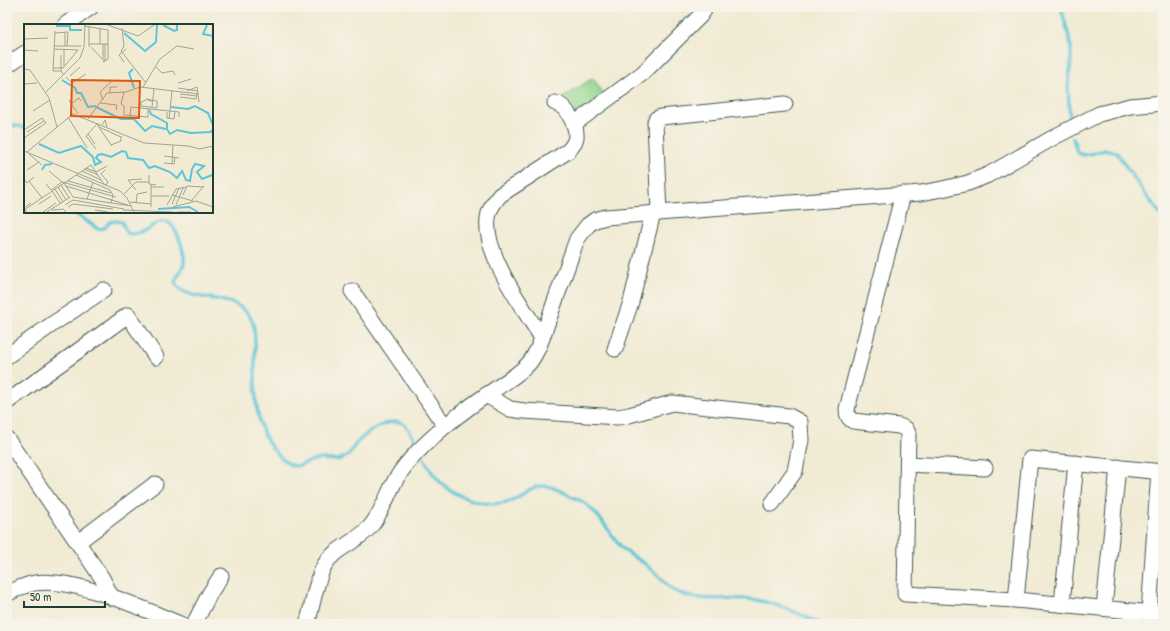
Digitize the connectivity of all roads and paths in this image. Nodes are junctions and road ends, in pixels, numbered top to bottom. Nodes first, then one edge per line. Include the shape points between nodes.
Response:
1 (91, 7) edge
2 (706, 7) edge
3 (66, 24) edge
4 (24, 54) edge
5 (7, 62) edge
6 (555, 103) dead end
7 (1163, 103) edge
8 (785, 104) dead end
9 (574, 124) junction
10 (903, 194) junction
11 (656, 213) junction
12 (104, 290) dead end
13 (352, 291) dead end
14 (542, 338) junction
15 (615, 349) dead end
16 (7, 356) edge
17 (156, 357) dead end
18 (486, 395) junction
19 (7, 402) edge
20 (445, 426) junction
21 (7, 439) edge
22 (1076, 463) junction
23 (908, 464) junction
24 (1118, 467) junction
25 (985, 468) dead end
26 (1161, 471) edge
27 (155, 484) dead end
28 (772, 504) dead end
29 (78, 542) junction
30 (221, 576) dead end
31 (7, 594) edge
32 (112, 598) junction
33 (1016, 600) junction
34 (1062, 604) junction
35 (1104, 608) junction
36 (1156, 614) edge
37 (180, 624) edge
38 (194, 624) edge
39 (307, 624) edge

1 - 3 street
2 - 9 street via 643,73
4 - 5 street via 9,64
6 - 9 street via 563,107
7 - 10 street via 1130,106 1099,114 988,175 968,183 942,190
8 - 11 street via 656,118
9 - 14 street via 576,137 568,151 500,195 488,214 494,258
10 - 11 street
10 - 23 street via 846,409 853,421 906,429
11 - 14 street via 606,217 588,225 577,239
11 - 15 street
12 - 16 street
13 - 20 street
14 - 18 street via 536,354 529,363 519,373
17 - 19 street via 128,315
18 - 20 street
18 - 28 street via 510,409 524,412 618,417 672,403 789,416 800,422 800,446 795,471
20 - 39 street via 410,460 396,479 370,527 359,538 334,554 325,565
21 - 29 street
22 - 24 street
22 - 33 street via 1030,459
22 - 34 street
23 - 25 street
23 - 33 street via 906,594
24 - 26 street
24 - 35 street
26 - 36 street
27 - 29 street
29 - 32 street
30 - 38 street
31 - 32 street via 20,587 37,583 91,590
32 - 37 street
33 - 34 street
34 - 35 street
35 - 36 street

